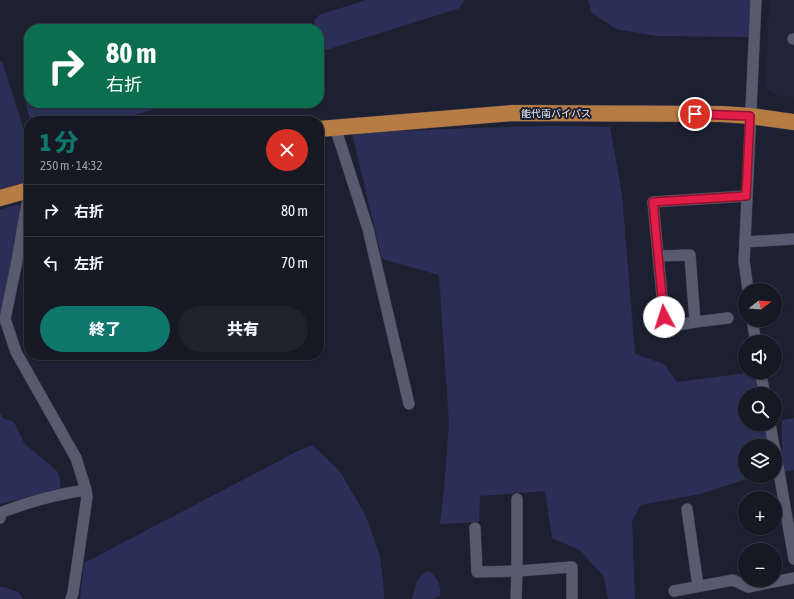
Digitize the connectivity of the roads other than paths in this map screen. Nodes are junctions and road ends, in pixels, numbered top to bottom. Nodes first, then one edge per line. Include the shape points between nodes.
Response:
1 (756, 0) edge
2 (750, 116) junction
3 (794, 122) edge
4 (335, 127) junction
5 (324, 128) edge
6 (24, 192) edge
7 (746, 196) junction
8 (0, 198) edge
9 (24, 220) edge
10 (794, 239) edge
11 (745, 242) junction
12 (658, 256) junction
13 (747, 283) edge
14 (728, 318) dead end
15 (695, 322) junction
16 (409, 404) dead end
17 (781, 483) edge
18 (86, 490) junction
19 (517, 499) dead end
20 (687, 509) dead end
21 (0, 518) edge
22 (475, 528) dead end
23 (794, 559) edge
24 (517, 571) junction
25 (794, 578) edge
26 (698, 586) junction
27 (674, 591) dead end
28 (71, 599) edge
29 (516, 599) edge
30 (572, 599) edge

1 - 2 street
2 - 3 highway, 能代南バイパス
2 - 4 highway, 能代南バイパス via 512,114
2 - 7 street
4 - 5 highway, 能代南バイパス
4 - 16 street via 368,230
6 - 8 highway
7 - 11 street
7 - 12 street via 653,202
9 - 18 street via 4,320 16,352 76,458
10 - 11 street
11 - 13 street
12 - 15 street via 664,317 672,326
12 - 15 street via 690,255
14 - 15 street
17 - 23 street
18 - 21 street via 24,504 0,513
18 - 28 street via 82,537
19 - 24 street
20 - 26 street
22 - 24 street via 476,572
24 - 29 street
24 - 30 street via 572,567
25 - 26 street via 748,587 733,580
26 - 27 street

